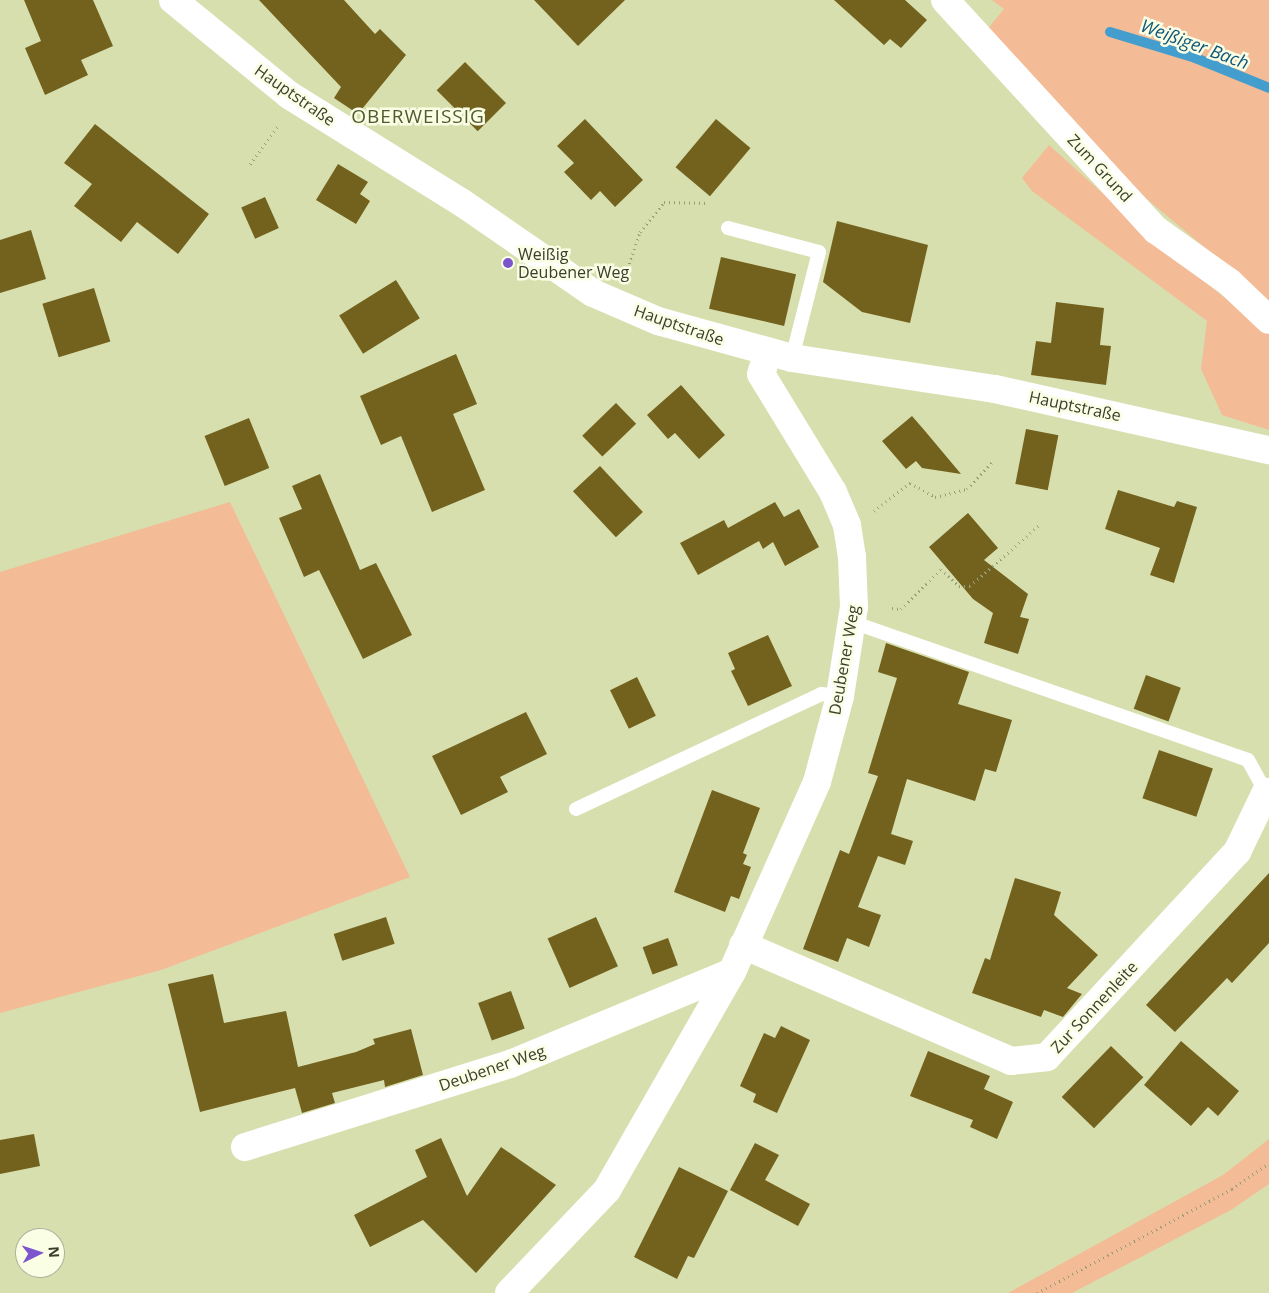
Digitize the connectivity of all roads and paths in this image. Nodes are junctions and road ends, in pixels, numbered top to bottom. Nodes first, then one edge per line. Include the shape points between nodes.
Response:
1 (174, 0) edge
2 (945, 0) edge
3 (282, 119) dead end
4 (250, 164) dead end
5 (709, 203) dead end
6 (728, 228) dead end
7 (626, 273) dead end
8 (1269, 320) edge
9 (780, 355) junction
10 (1269, 450) edge
11 (992, 462) dead end
12 (871, 513) dead end
13 (1038, 526) dead end
14 (882, 607) dead end
15 (852, 622) junction
16 (840, 696) junction
17 (1266, 792) joint
18 (576, 809) dead end
19 (743, 945) junction
20 (732, 972) junction
21 (245, 1147) dead end
22 (1269, 1163) edge
23 (509, 1293) edge
24 (1037, 1293) edge

1 - 9 street, Hauptstraße via 289,95 461,202 593,293 658,321
2 - 8 street, Zum Grund via 1156,230 1229,282
3 - 4 path
5 - 7 path via 664,202 640,232
6 - 9 lane via 819,252
9 - 10 street, Hauptstraße via 995,389
9 - 15 street, Deubener Weg via 761,374 820,469 847,525 855,589
11 - 12 path via 967,489 935,497 910,483
13 - 14 path via 970,586 960,586 941,569 901,609
15 - 16 street, Deubener Weg
15 - 17 lane via 1248,760
16 - 18 lane via 821,694
16 - 19 street, Deubener Weg via 817,782
17 - 19 street, Zur Sonnenleite via 1237,852 1047,1058 1011,1061
19 - 20 street, Deubener Weg
20 - 21 street, Deubener Weg via 510,1064
20 - 23 street, Deubener Weg via 607,1190
22 - 24 path via 1232,1189

